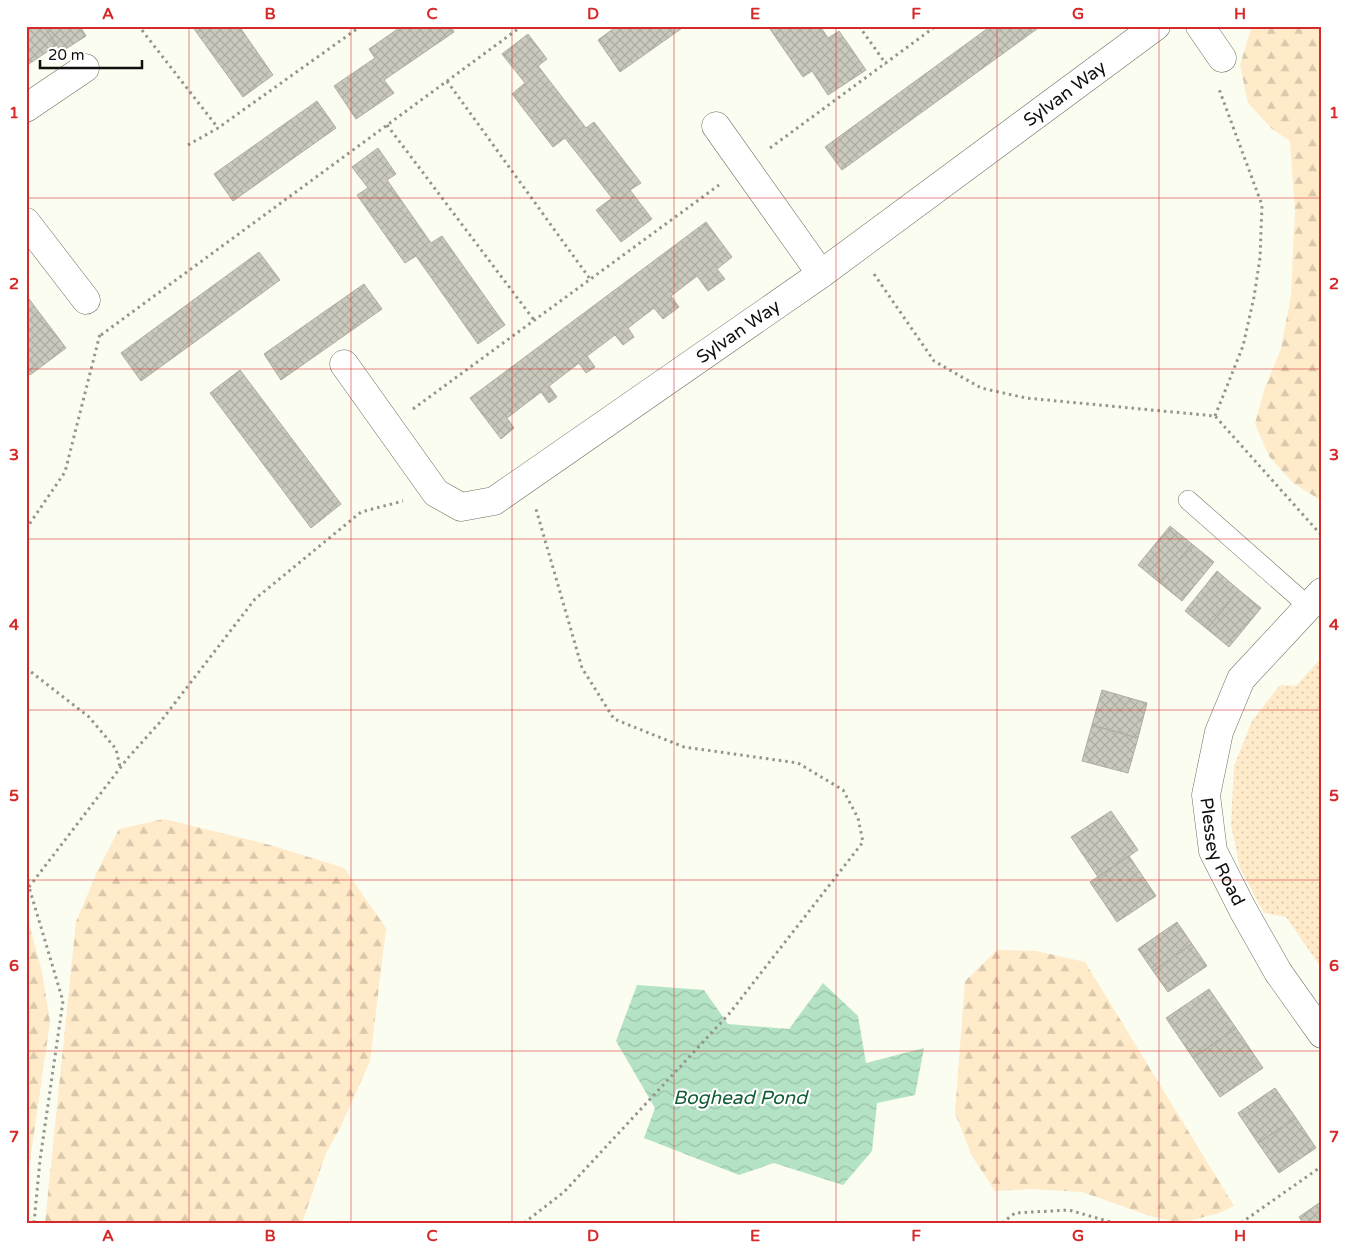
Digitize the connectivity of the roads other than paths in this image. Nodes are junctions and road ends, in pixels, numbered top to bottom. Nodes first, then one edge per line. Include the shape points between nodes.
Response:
1 (1156, 26) edge
2 (1200, 26) edge
3 (1222, 58) road end
4 (85, 68) dead end
5 (26, 108) edge
6 (716, 126) dead end
7 (28, 228) edge
8 (821, 274) junction
9 (86, 300) dead end
10 (344, 364) dead end
11 (1188, 500) dead end
12 (1315, 599) edge
13 (1322, 1034) edge

1 - 8 street, Sylvan Way
2 - 3 street
4 - 5 street
6 - 8 street
7 - 9 street
8 - 10 street, Sylvan Way via 494,501 461,507 436,493
11 - 12 lane
12 - 13 street, Plessey Road via 1241,679 1219,732 1206,795 1213,851 1278,972

